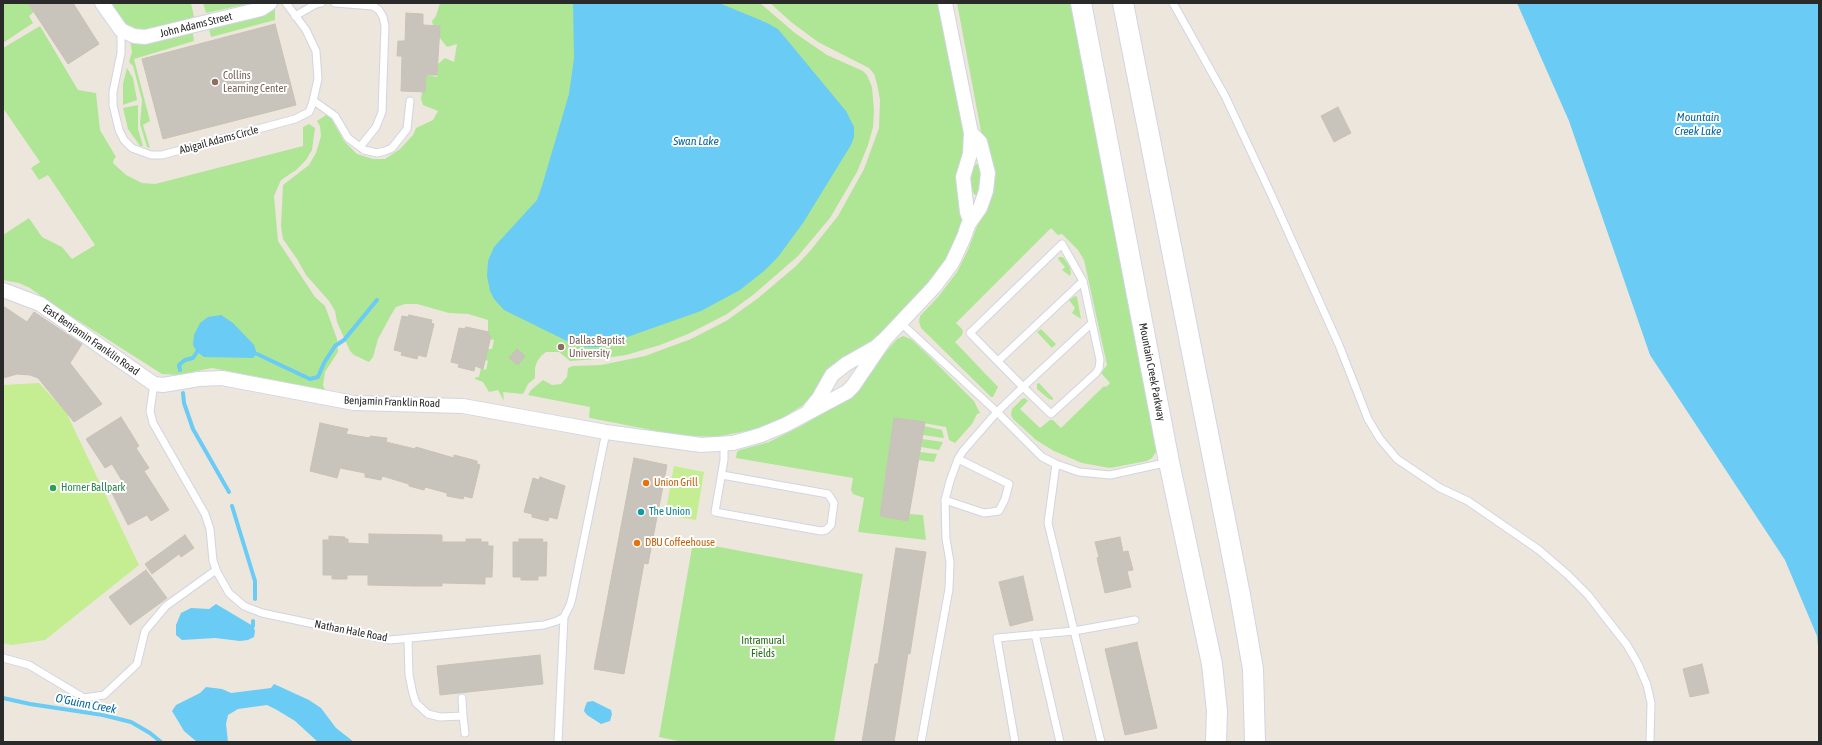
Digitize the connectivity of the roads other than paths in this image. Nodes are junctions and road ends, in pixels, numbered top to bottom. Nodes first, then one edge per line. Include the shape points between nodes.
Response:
1 (102, 3) edge
2 (270, 3) edge
3 (286, 3) edge
4 (321, 3) edge
5 (335, 3) edge
6 (945, 3) edge
7 (1081, 3) edge
8 (1123, 3) edge
9 (1173, 3) edge
10 (295, 16) junction
11 (121, 30) junction
12 (314, 101) junction
13 (410, 101) dead end
14 (971, 133) junction
15 (360, 147) junction
16 (970, 220) junction
17 (1083, 281) junction
18 (3, 290) edge
19 (901, 323) junction
20 (1092, 323) junction
21 (885, 339) junction
22 (998, 362) junction
23 (154, 384) junction
24 (1023, 387) junction
25 (808, 411) junction
26 (997, 412) junction
27 (606, 432) junction
28 (724, 444) junction
29 (958, 459) junction
30 (1169, 462) junction
31 (1056, 464) junction
32 (722, 474) junction
33 (945, 500) junction
34 (216, 570) junction
35 (564, 617) junction
36 (1135, 620) dead end
37 (1074, 631) junction
38 (1035, 634) junction
39 (408, 638) junction
40 (3, 658) edge
41 (462, 698) dead end
42 (463, 716) junction
43 (465, 733) dead end
44 (558, 742) edge
45 (921, 742) edge
46 (1015, 742) edge
47 (1060, 742) edge
48 (1101, 742) edge
49 (1216, 742) edge
50 (1255, 742) edge
51 (1650, 742) edge

1 - 11 street
2 - 11 street, John Adams Street via 261,9 155,36 134,36
3 - 10 lane, Abigail Adams Circle
4 - 10 lane
5 - 15 lane via 373,6 379,10 385,26 382,112 376,127
6 - 14 street
7 - 30 main road, Mountain Creek Parkway
8 - 50 main road via 1240,595 1252,669
9 - 51 lane via 1225,96 1339,345 1368,419 1380,439 1398,459 1440,488 1468,501 1539,550 1588,595 1627,645 1644,678 1651,703
10 - 12 lane, Abigail Adams Circle via 306,30 316,51 318,79
11 - 12 lane, Abigail Adams Circle via 122,53 113,92 113,105 124,140 141,153 170,154 296,119 309,112
12 - 15 lane via 336,116 348,138
13 - 15 lane via 407,129 392,148 377,152
14 - 16 street via 970,154 963,178
14 - 16 street via 980,142 988,178 980,208
16 - 19 street via 944,276
17 - 20 lane
17 - 22 lane
17 - 22 lane via 1062,244 970,333
18 - 23 street, East Benjamin Franklin Road via 40,304
19 - 21 street
19 - 26 lane
20 - 24 lane
20 - 24 lane via 1100,360 1096,373 1051,414
21 - 25 street via 876,348 846,364 832,375
21 - 25 street, Benjamin Franklin Road via 850,389
22 - 24 lane
23 - 27 street, Benjamin Franklin Road via 222,378 354,403 463,406
23 - 34 lane, Nathan Hale Road via 150,411 153,423 205,514 210,529
24 - 26 lane
25 - 28 street, Benjamin Franklin Road via 762,435
26 - 29 lane
26 - 31 lane via 1042,457
27 - 28 street, Benjamin Franklin Road via 685,444
27 - 35 lane via 572,598
28 - 32 lane
29 - 33 lane
29 - 33 lane via 1009,484 999,511 984,513
30 - 31 lane via 1105,475 1078,472
30 - 49 main road, Mountain Creek Parkway via 1212,664 1217,711
31 - 37 lane via 1048,523
32 - 32 lane via 715,512 821,531 830,525 834,502 828,494
33 - 45 lane via 946,539 950,562 949,589
34 - 39 lane, Nathan Hale Road via 229,593 253,610 386,639
34 - 40 lane via 166,606 145,631 137,664 104,695 84,698 28,665
35 - 39 lane, Nathan Hale Road via 544,625
35 - 44 lane
36 - 37 lane
37 - 38 lane
37 - 48 lane
38 - 46 lane via 997,638
38 - 47 lane
39 - 42 lane via 409,675 416,703 428,714
41 - 42 lane
42 - 43 lane

